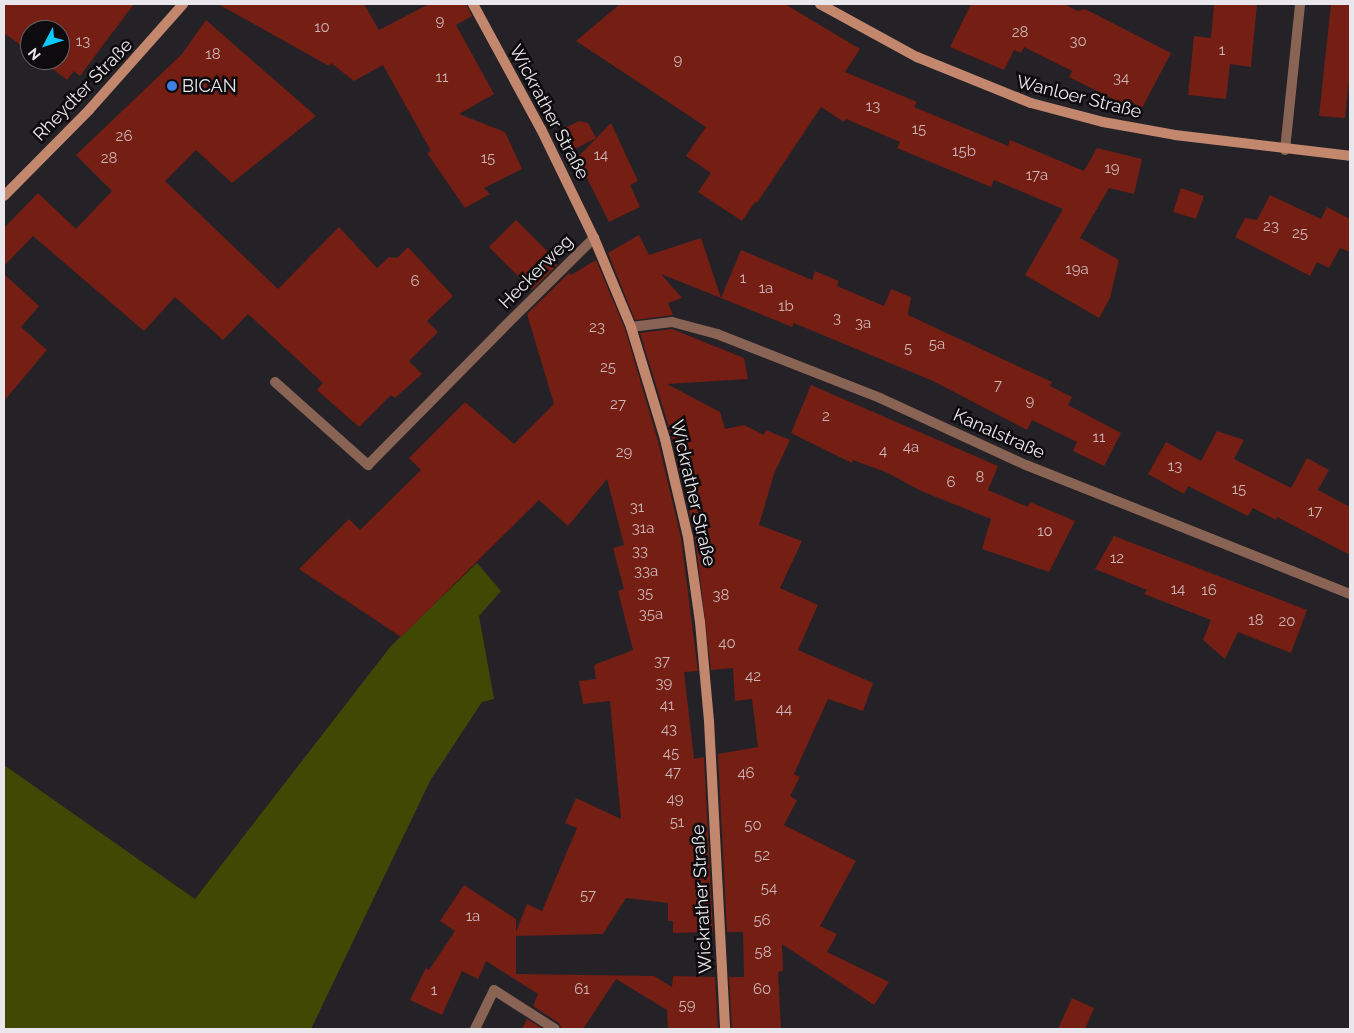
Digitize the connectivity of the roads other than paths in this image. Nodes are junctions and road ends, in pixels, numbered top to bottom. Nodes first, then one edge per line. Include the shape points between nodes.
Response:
1 (183, 4) edge
2 (473, 4) edge
3 (820, 4) edge
4 (1300, 4) edge
5 (1285, 150) junction
6 (1350, 156) edge
7 (5, 192) edge
8 (594, 238) junction
9 (631, 327) junction
10 (275, 382) dead end
11 (1350, 594) edge
12 (475, 1029) edge
13 (555, 1029) edge
14 (725, 1029) edge

1 - 7 street, Rheydter Straße via 89,110
2 - 8 street, Wickrather Straße via 541,129
3 - 5 street, Wanloer Straße via 917,58 1031,103 1139,130
4 - 5 street
5 - 6 street, Wanloer Straße
8 - 9 street, Wickrather Straße
8 - 10 street, Heckerweg via 368,465
9 - 11 street, Kanalstraße via 672,322 717,334 880,398 1026,465
9 - 14 street, Wickrather Straße via 665,439 696,580 709,721
12 - 13 street via 494,990

